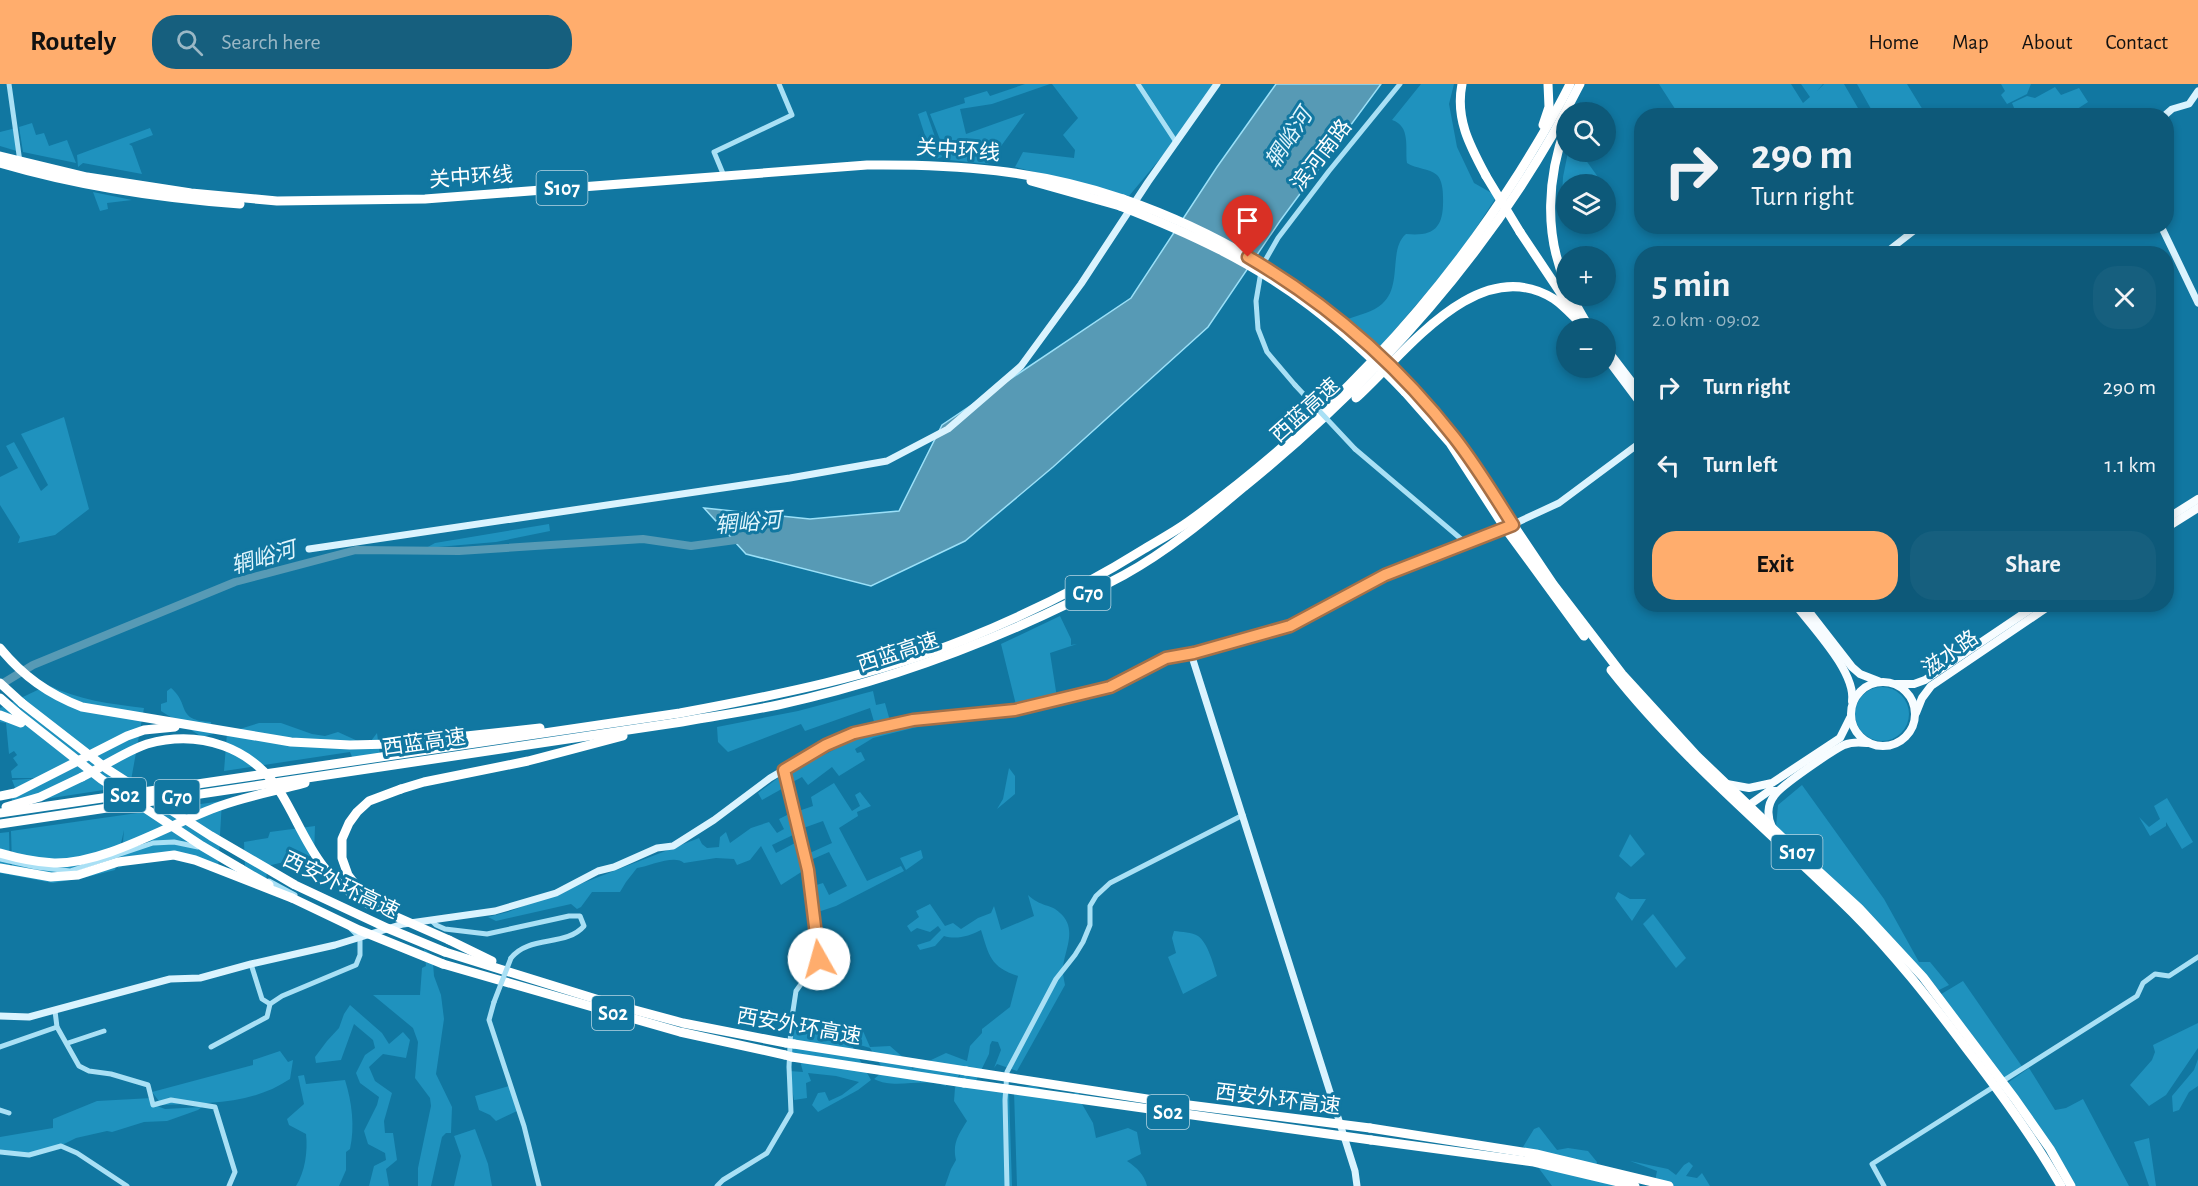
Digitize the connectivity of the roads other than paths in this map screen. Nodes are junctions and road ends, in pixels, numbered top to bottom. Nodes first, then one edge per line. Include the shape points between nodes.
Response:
1 (9, 84) edge
2 (779, 84) edge
3 (1138, 84) edge
4 (1217, 84) edge
5 (1400, 84) edge
6 (1462, 84) edge
7 (1467, 84) edge
8 (1548, 84) edge
9 (1570, 84) edge
10 (1580, 84) edge
11 (1585, 84) edge
12 (2198, 91) edge
13 (1576, 102) edge
14 (2174, 108) edge
15 (1176, 142) junction
16 (0, 156) edge
17 (1556, 160) edge
18 (20, 162) junction
19 (0, 163) edge
20 (1487, 175) junction
21 (1517, 175) junction
22 (724, 176) junction
23 (1122, 203) junction
24 (1520, 230) junction
25 (1910, 234) edge
26 (1894, 246) edge
27 (1556, 251) edge
28 (2174, 253) edge
29 (1556, 279) edge
30 (2198, 303) edge
31 (1577, 318) edge
32 (1580, 318) edge
33 (1616, 361) edge
34 (1616, 371) edge
35 (1634, 385) edge
36 (1634, 395) edge
37 (1634, 447) edge
38 (1288, 451) junction
39 (2198, 499) edge
40 (2198, 508) edge
41 (2174, 514) edge
42 (2174, 523) edge
43 (1509, 527) junction
44 (1467, 544) junction
45 (309, 549) dead end
46 (1801, 612) edge
47 (1809, 612) edge
48 (2026, 612) edge
49 (2040, 612) edge
50 (0, 648) edge
51 (1194, 653) junction
52 (1883, 682) junction
53 (0, 683) edge
54 (1893, 684) junction
55 (0, 698) edge
56 (1851, 706) junction
57 (680, 713) junction
58 (0, 715) edge
59 (1851, 717) junction
60 (675, 723) junction
61 (1913, 723) junction
62 (200, 727) junction
63 (1868, 743) junction
64 (394, 760) junction
65 (352, 766) junction
66 (784, 770) junction
67 (101, 779) junction
68 (1726, 783) junction
69 (1773, 788) junction
70 (0, 796) edge
71 (1746, 807) junction
72 (0, 811) edge
73 (1243, 815) junction
74 (0, 824) edge
75 (1772, 828) junction
76 (0, 853) edge
77 (0, 860) edge
78 (0, 868) edge
79 (292, 898) junction
80 (372, 906) junction
81 (431, 920) junction
82 (360, 938) junction
83 (2198, 957) edge
84 (251, 964) junction
85 (516, 973) junction
86 (270, 1004) junction
87 (55, 1011) junction
88 (0, 1016) edge
89 (57, 1027) junction
90 (104, 1030) dead end
91 (68, 1043) junction
92 (0, 1047) edge
93 (211, 1047) dead end
94 (1999, 1084) junction
95 (0, 1110) edge
96 (9, 1113) dead end
97 (0, 1152) edge
98 (127, 1186) edge
99 (229, 1186) edge
100 (539, 1186) edge
101 (717, 1186) edge
102 (1007, 1186) edge
103 (1357, 1186) edge
104 (1635, 1186) edge
105 (1669, 1186) edge
106 (1884, 1186) edge
107 (2061, 1186) edge
108 (2071, 1186) edge

1 - 18 street
2 - 22 street via 792,115 714,152
3 - 15 street
4 - 15 street
5 - 44 street, 滨河南路, bridge via 1271,249 1259,278 1258,329 1267,352 1355,449
6 - 20 highway via 1459,106 1463,130
7 - 20 highway via 1463,105 1466,125
8 - 21 highway via 1548,114
9 - 21 highway, 西蓝高速 / G70
10 - 38 highway, 西蓝高速 / G70 via 1537,161 1461,271 1374,372
11 - 13 highway
12 - 14 street via 2189,104
15 - 45 street via 1021,366 948,429 887,461
16 - 18 highway, 关中环线 / S107
17 - 27 highway via 1551,203
18 - 22 highway, 关中环线 / S107 via 191,193 277,201 425,199
19 - 23 highway, 关中环线 / S107 via 86,184 200,201 276,207 422,205 933,169 1000,174
20 - 24 highway, bridge
21 - 57 highway, 西蓝高速 / G70 via 1457,263 1371,363 1317,417 1186,523 1118,566 964,640 877,670 782,695
22 - 23 highway, 关中环线 / S107 via 933,164 1050,179
23 - 43 highway, S107, bridge via 1203,240 1264,275 1330,322 1407,388
24 - 29 highway
24 - 32 highway
25 - 26 street
28 - 30 street
31 - 38 highway via 1555,300 1536,291 1505,288 1479,293 1441,317 1358,396
33 - 35 main road
34 - 36 main road
37 - 43 street via 1559,503
38 - 60 highway, 西蓝高速 / G70 via 1192,529 1136,568 965,649 876,679 778,705
39 - 41 main road
40 - 42 main road
43 - 44 street
43 - 68 highway, S107 via 1622,674
43 - 71 highway, S107 via 1547,588 1638,703
44 - 51 street via 1385,575 1290,626
46 - 56 main road via 1846,672 1852,688
47 - 52 main road via 1852,667
48 - 54 main road, 滋水路 via 1925,681
49 - 61 main road, 滋水路 via 1931,686
50 - 62 highway via 30,680 57,698 82,707
51 - 66 street via 1166,658 1110,687 1015,710 913,720 854,733
51 - 73 street
52 - 54 main road
52 - 56 main road via 1863,688
53 - 85 highway, 西安外环高速 / S02, bridge via 107,769 296,885 445,952
54 - 61 main road via 1909,696
55 - 67 highway, 西安外环高速 / S02, bridge
56 - 59 main road
57 - 62 highway via 392,744 291,742
57 - 64 highway, 西蓝高速 / G70
58 - 67 highway, bridge via 21,723
59 - 63 main road via 1853,727
59 - 69 main road via 1840,738
60 - 64 highway, 西蓝高速 / G70
60 - 80 highway, bridge via 528,761 424,782 362,806 342,839 342,858 348,875
61 - 63 main road via 1900,741 1879,746
62 - 70 highway, bridge via 144,730
63 - 69 main road via 1839,747
64 - 65 highway, 西蓝高速 / G70
65 - 72 highway, 西蓝高速 / G70
65 - 74 highway, 西蓝高速 / G70
65 - 76 highway via 221,805 83,860 56,863
66 - 81 street via 673,846 598,870 556,893 495,911
66 - 101 street via 808,870 819,959 796,991 789,1067 791,1112 768,1153
67 - 79 highway, 西安外环高速 / S02, bridge via 202,846
68 - 69 main road
68 - 71 highway, S107
69 - 71 main road
69 - 75 main road via 1768,809
71 - 75 highway, S107
71 - 94 highway, S107 via 1916,982
72 - 80 highway, bridge via 40,797 146,744 186,738 211,742 237,751 257,766 280,792 322,866 348,892
73 - 102 street via 1110,883 1096,896 1090,906 1090,925 1083,942 1056,979 1007,1072
73 - 103 street
75 - 94 highway, S107 via 1859,908 1923,977
77 - 82 street via 70,871 153,843 174,842 212,850 343,921
78 - 79 highway via 51,877 174,855
79 - 104 highway, 西安外环高速 / S02, bridge via 443,964 669,1029 788,1056 1534,1162
80 - 85 highway, bridge
81 - 82 street via 403,924
81 - 100 street, bridge via 445,929 487,934 569,915 580,916 583,921 578,934 522,947 511,958 489,1020
82 - 84 street
82 - 86 street via 356,965
83 - 94 street via 2169,976 2154,974 2143,983 2137,996
84 - 86 street via 262,999
84 - 87 street via 200,978 170,979
85 - 105 highway, 西安外环高速 / S02, bridge via 683,1023 790,1043 1536,1154
86 - 93 street via 267,1017
87 - 88 street via 29,1017
87 - 89 street
89 - 91 street
89 - 92 street
90 - 91 street
91 - 99 street via 80,1066 89,1071 148,1085 153,1105 171,1100 215,1107 235,1172
94 - 106 street via 1872,1164
94 - 107 highway, S107
94 - 108 highway, S107 via 2050,1149
95 - 96 street
97 - 98 street via 29,1155 61,1146

